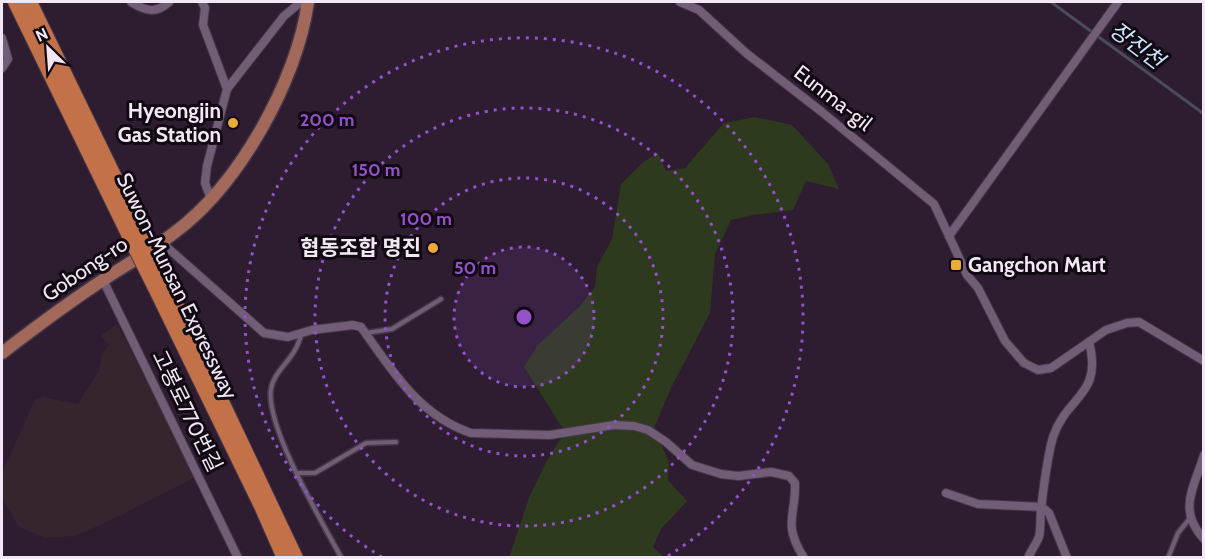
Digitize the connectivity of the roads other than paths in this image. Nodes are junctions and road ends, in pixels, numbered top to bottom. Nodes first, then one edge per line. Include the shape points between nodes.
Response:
1 (15, 2) edge
2 (30, 2) edge
3 (131, 2) edge
4 (169, 2) edge
5 (202, 2) edge
6 (302, 2) edge
7 (308, 2) edge
8 (680, 2) edge
9 (1118, 2) edge
10 (2, 38) edge
11 (2, 68) edge
12 (227, 90) junction
13 (211, 199) junction
14 (135, 232) junction
15 (949, 236) junction
16 (161, 242) junction
17 (103, 280) junction
18 (159, 282) junction
19 (441, 299) dead end
20 (302, 333) junction
21 (366, 333) junction
22 (1089, 342) junction
23 (2, 352) edge
24 (1203, 361) edge
25 (396, 442) dead end
26 (1203, 455) edge
27 (297, 473) junction
28 (946, 493) dead end
29 (1042, 507) junction
30 (1190, 517) junction
31 (1203, 539) edge
32 (341, 557) edge
33 (238, 558) edge
34 (284, 558) edge
35 (296, 558) edge
36 (804, 558) edge
37 (1028, 558) edge
38 (1067, 558) edge
39 (1167, 558) edge

1 - 14 highway, Suwon-Munsan Expressway
2 - 14 highway, Suwon-Munsan Expressway
3 - 4 street via 148,11
5 - 12 street via 203,25
6 - 12 street via 284,16
7 - 13 main road, Gobong-ro via 289,74 264,126
8 - 15 street, Eunma-gil via 699,10 746,53 934,204
9 - 15 street
10 - 11 street via 8,59
12 - 13 street via 207,166 206,183
13 - 16 main road, Gobong-ro
14 - 18 highway, Suwon-Munsan Expressway, bridge
15 - 22 street, Eunma-gil via 1005,341 1024,363 1038,370 1051,368
16 - 17 main road, Gobong-ro
16 - 20 street via 264,333 288,337
17 - 23 main road, Gobong-ro
17 - 33 street, 고봉로770번길
18 - 34 highway, Suwon-Munsan Expressway
18 - 35 highway, Suwon-Munsan Expressway
19 - 21 lane via 392,329
20 - 21 street via 353,325 362,327
20 - 27 lane via 271,387 276,424
21 - 36 street via 400,383 444,421 471,433 550,435 614,425 634,426 666,442 692,465 738,476 771,472 789,476 795,483 791,530
22 - 24 street, Eunma-gil via 1106,330 1139,322
22 - 29 street via 1093,371 1053,436
25 - 27 lane via 366,443 315,473
26 - 30 street via 1188,507
27 - 32 lane
28 - 29 street via 978,504
29 - 37 street via 1039,536
29 - 38 street via 1049,513
30 - 31 street
30 - 39 lane

